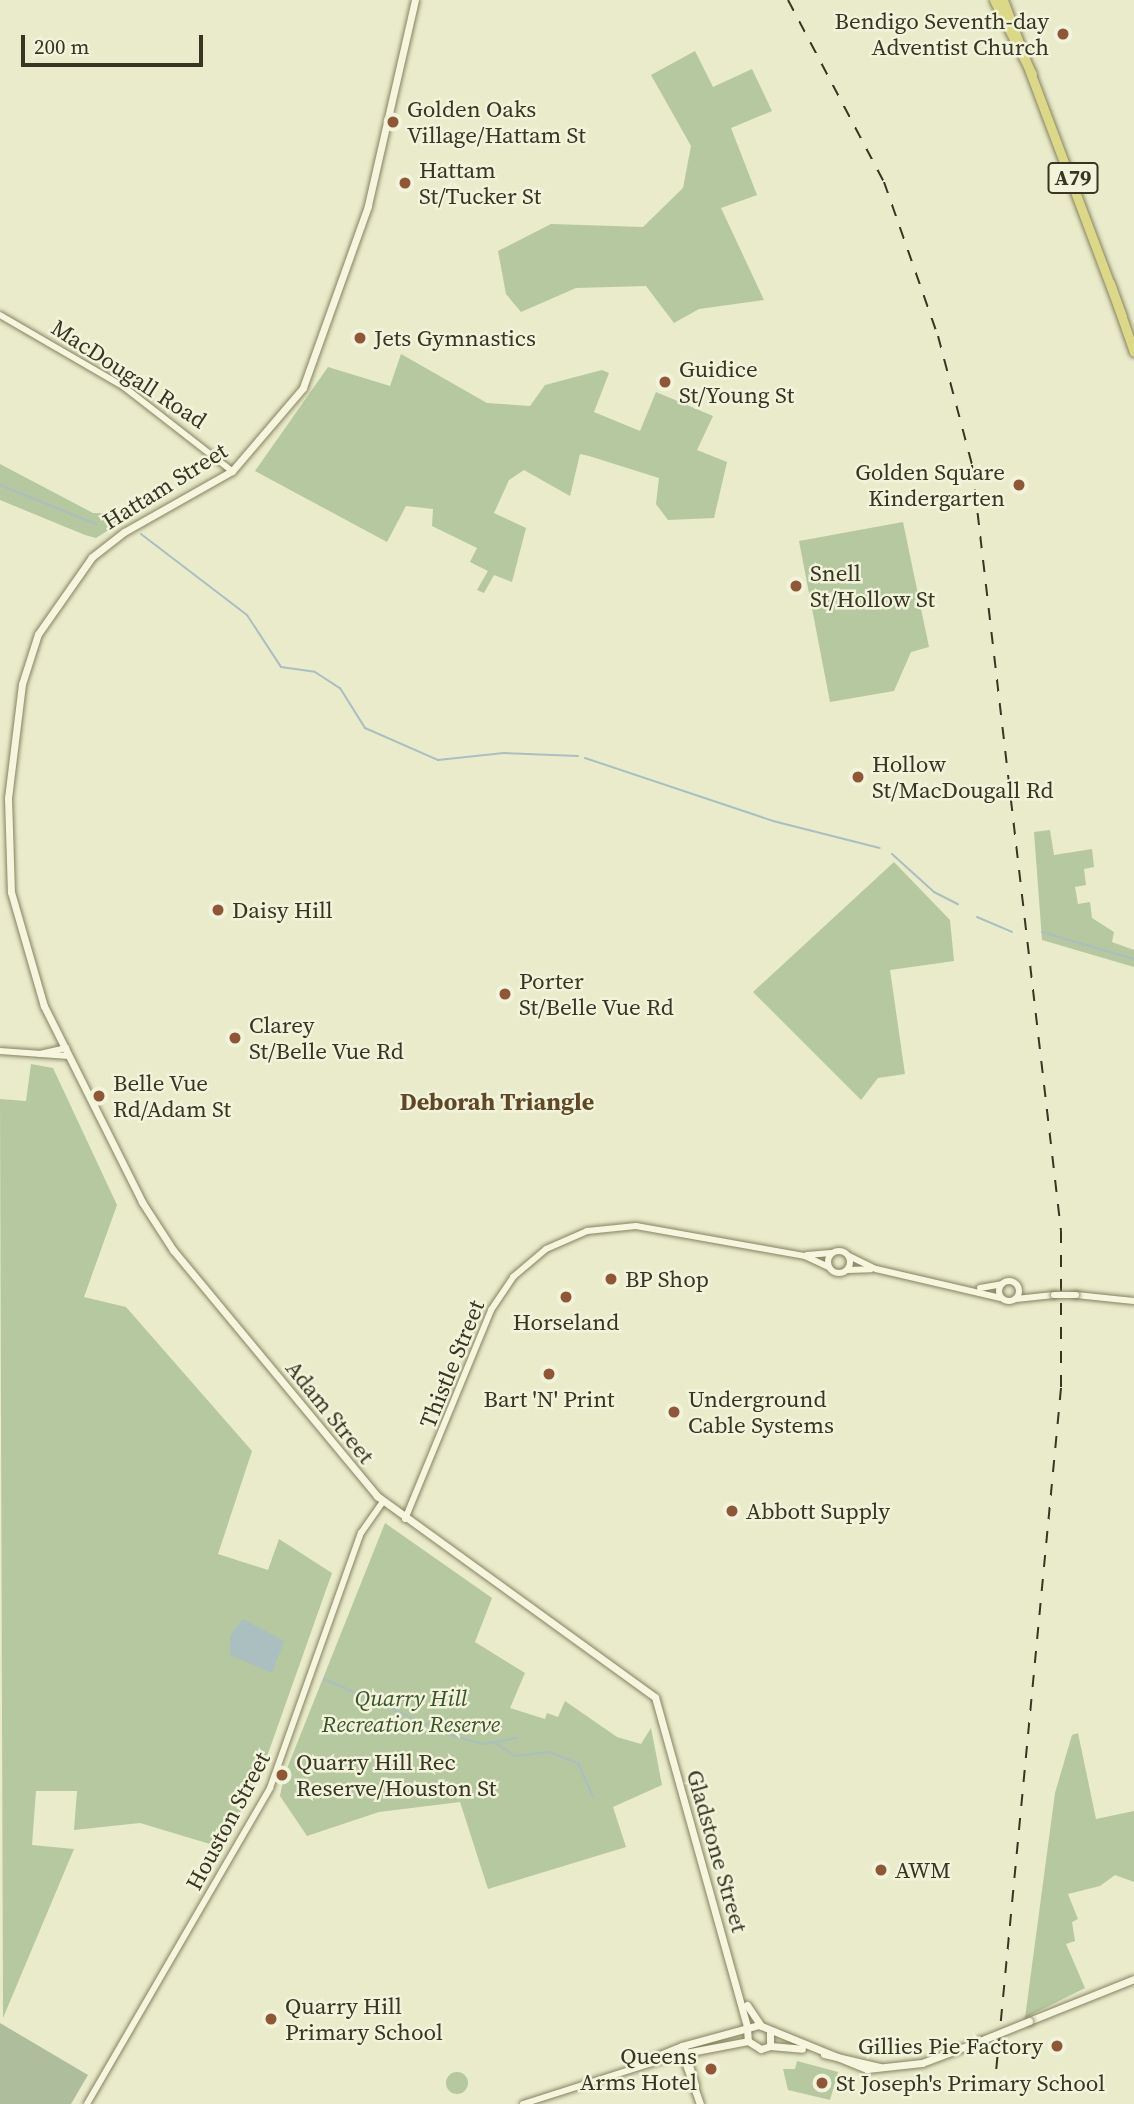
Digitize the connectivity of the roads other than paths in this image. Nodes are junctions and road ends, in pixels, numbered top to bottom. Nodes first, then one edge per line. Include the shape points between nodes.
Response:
1 (415, 0) edge
2 (994, 0) edge
3 (1003, 0) edge
4 (1032, 74) junction
5 (0, 315) edge
6 (1134, 352) edge
7 (232, 471) junction
8 (0, 1051) edge
9 (68, 1052) junction
10 (832, 1252) junction
11 (805, 1256) junction
12 (849, 1256) junction
13 (829, 1268) junction
14 (876, 1269) junction
15 (847, 1270) junction
16 (1002, 1284) junction
17 (1017, 1285) junction
18 (978, 1288) junction
19 (1037, 1295) junction
20 (1001, 1298) junction
21 (1016, 1299) junction
22 (1134, 1301) edge
23 (383, 1501) junction
24 (405, 1519) junction
25 (660, 1712) joint
26 (1134, 1979) edge
27 (743, 1998) junction
28 (761, 2026) junction
29 (747, 2028) junction
30 (769, 2032) junction
31 (748, 2041) junction
32 (770, 2046) junction
33 (683, 2051) junction
34 (822, 2054) junction
35 (699, 2102) edge
36 (87, 2104) edge
37 (523, 2104) edge

1 - 7 main road, Hattam Street via 368,206 319,354 278,423
2 - 4 highway, A79
3 - 4 highway, A79
4 - 6 highway, A79
5 - 7 street, MacDougall Road via 124,387
7 - 9 main road, Hattam Street via 92,557 55,601 26,667 8,798 10,875 24,953
8 - 9 street
9 - 23 main road, Adam Street via 159,1233
10 - 11 street, Thistle Street
10 - 12 street
10 - 13 street
11 - 13 street, Thistle Street
11 - 24 street, Thistle Street via 636,1226 587,1231 546,1249 513,1277 491,1310
12 - 14 street
12 - 15 street
13 - 15 street
14 - 15 street
14 - 18 street
16 - 17 street
16 - 18 street
16 - 20 street
17 - 19 street
17 - 21 street
18 - 20 street
19 - 21 street
19 - 22 street, bridge
20 - 21 street
23 - 24 main road, Adam Street
23 - 36 street, Houston Street via 361,1533 270,1788
24 - 25 main road, Adam Street via 638,1680
25 - 27 main road, Gladstone Street via 686,1825
26 - 34 main road, bridge via 922,2063 880,2067
27 - 28 main road, Gladstone Street
27 - 29 main road, Gladstone Street
28 - 29 main road
28 - 30 main road
29 - 31 main road
29 - 33 main road
30 - 32 main road
30 - 34 main road
31 - 32 main road via 761,2049
31 - 33 main road
32 - 34 main road
33 - 35 main road
33 - 37 street

